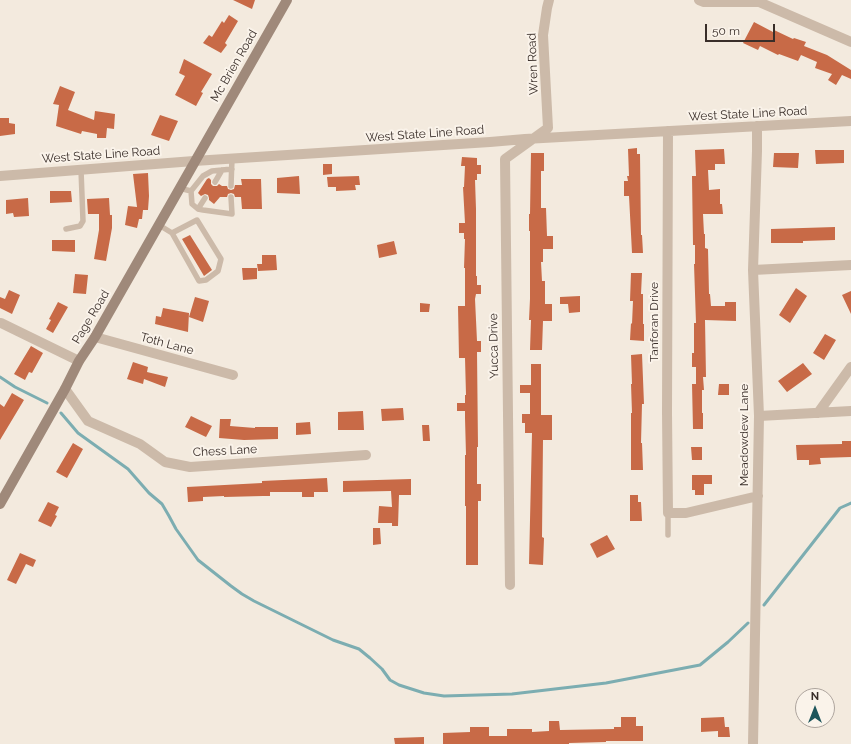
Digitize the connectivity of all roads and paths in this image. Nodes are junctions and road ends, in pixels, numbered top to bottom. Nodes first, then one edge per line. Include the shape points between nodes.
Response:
1 (286, 0) edge
2 (549, 0) edge
3 (699, 0) edge
4 (851, 42) edge
5 (851, 121) edge
6 (757, 126) junction
7 (548, 128) joint
8 (668, 131) junction
9 (534, 139) junction
10 (205, 144) joint
11 (194, 161) junction
12 (232, 164) junction
13 (81, 170) junction
14 (222, 170) junction
15 (0, 176) edge
16 (215, 182) dead end
17 (231, 186) dead end
18 (179, 188) junction
19 (191, 192) junction
20 (231, 197) dead end
21 (205, 198) dead end
22 (200, 209) junction
23 (197, 220) junction
24 (158, 224) junction
25 (66, 229) dead end
26 (172, 233) junction
27 (851, 265) edge
28 (753, 270) junction
29 (1, 323) edge
30 (95, 337) junction
31 (79, 362) junction
32 (851, 367) edge
33 (233, 375) dead end
34 (65, 390) junction
35 (851, 411) edge
36 (818, 413) junction
37 (759, 416) junction
38 (366, 455) dead end
39 (758, 496) junction
40 (0, 504) edge
41 (668, 513) junction
42 (668, 535) dead end
43 (510, 585) dead end
44 (753, 744) edge

1 - 10 main road, Mc Brien Road
2 - 7 street, Wren Road via 543,35
3 - 4 street via 759,2
5 - 6 street, West State Line Road
6 - 8 street, West State Line Road
6 - 28 street, Meadowdew Lane
7 - 9 street, Yucca Drive
8 - 9 street, West State Line Road
8 - 41 street, Tanforan Drive
9 - 12 street, West State Line Road
9 - 43 street, Yucca Drive via 505,159
10 - 11 main road, Page Road
11 - 12 street, West State Line Road
11 - 13 street, West State Line Road
11 - 18 main road, Page Road
12 - 14 lane
12 - 17 lane
13 - 15 street, West State Line Road
13 - 25 lane via 83,221 80,226
14 - 16 lane
14 - 19 lane via 212,171 203,176
18 - 19 lane
18 - 24 main road, Page Road
19 - 22 lane via 192,204
20 - 22 lane via 232,214
21 - 22 lane
22 - 23 lane
23 - 26 lane
23 - 26 lane via 221,259 218,271 206,280 199,281
24 - 26 lane
24 - 30 main road, Page Road
27 - 28 street
28 - 37 street, Meadowdew Lane
29 - 31 street
30 - 31 main road, Page Road
30 - 33 street, Toth Lane
31 - 34 main road, Page Road
32 - 36 street
34 - 38 street, Chess Lane via 88,421 140,444 165,462 190,467
34 - 40 main road, Page Road
35 - 36 street
36 - 37 street
37 - 39 street, Meadowdew Lane
39 - 41 street via 686,513
39 - 44 street, Meadowdew Lane
41 - 42 lane, Tanforan Drive

